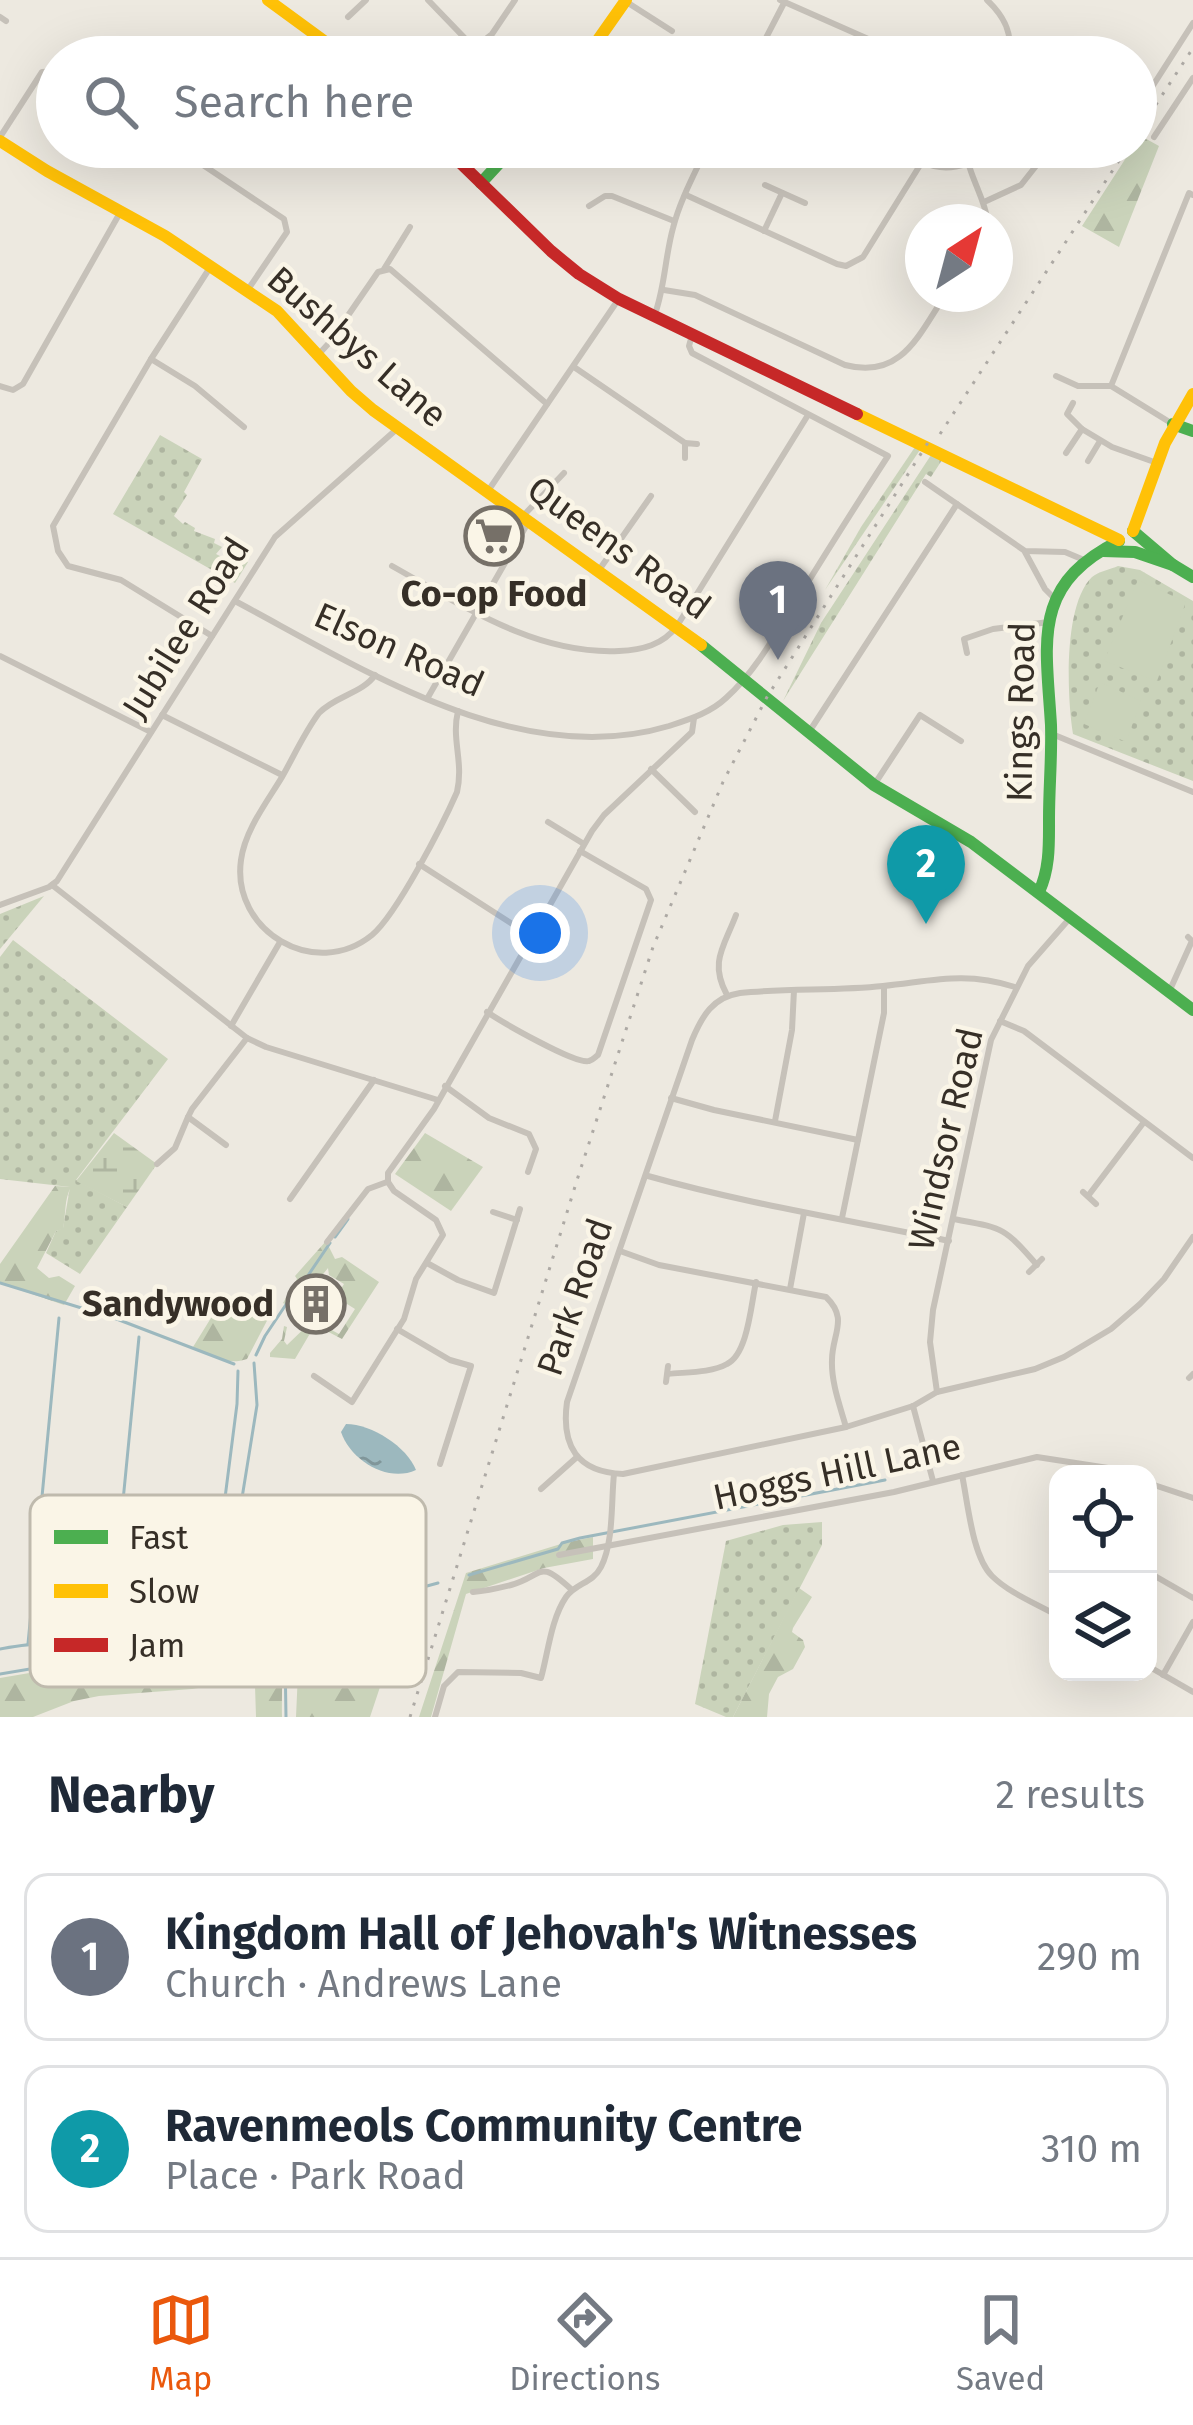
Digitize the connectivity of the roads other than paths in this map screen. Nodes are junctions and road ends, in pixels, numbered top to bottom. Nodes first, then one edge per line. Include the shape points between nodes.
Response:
1 (268, 0) edge
2 (366, 0) edge
3 (428, 0) edge
4 (514, 0) edge
5 (626, 0) edge
6 (987, 0) edge
7 (782, 2) edge
8 (348, 17) dead end
9 (1193, 23) edge
10 (672, 31) dead end
11 (321, 36) edge
12 (462, 36) edge
13 (489, 36) edge
14 (601, 36) edge
15 (766, 36) edge
16 (861, 36) edge
17 (1010, 36) edge
18 (1193, 78) edge
19 (1157, 79) edge
20 (36, 81) edge
21 (1157, 132) edge
22 (0, 139) edge
23 (36, 164) edge
24 (41, 168) edge
25 (208, 168) edge
26 (466, 168) edge
27 (495, 168) edge
28 (697, 168) edge
29 (919, 168) edge
30 (969, 168) edge
31 (1034, 168) edge
32 (482, 183) junction
33 (765, 185) dead end
34 (1180, 189) dead end
35 (782, 193) junction
36 (1191, 194) edge
37 (686, 195) junction
38 (984, 202) joint
39 (805, 203) dead end
40 (590, 206) dead end
41 (122, 211) junction
42 (674, 222) junction
43 (410, 227) dead end
44 (764, 231) junction
45 (211, 266) junction
46 (383, 269) junction
47 (664, 290) junction
48 (247, 291) junction
49 (619, 298) junction
50 (934, 312) edge
51 (654, 316) junction
52 (692, 335) junction
53 (317, 355) junction
54 (151, 358) junction
55 (573, 366) junction
56 (1056, 376) dead end
57 (0, 386) edge
58 (1111, 386) junction
59 (1193, 394) edge
60 (1073, 403) dead end
61 (547, 404) junction
62 (808, 416) junction
63 (1173, 424) junction
64 (244, 427) dead end
65 (398, 428) junction
66 (1082, 429) junction
67 (1193, 431) edge
68 (1100, 440) junction
69 (685, 443) junction
70 (697, 443) dead end
71 (1066, 452) dead end
72 (686, 458) dead end
73 (1088, 461) dead end
74 (1157, 463) junction
75 (564, 473) dead end
76 (925, 482) dead end
77 (488, 490) junction
78 (651, 496) dead end
79 (957, 504) junction
80 (526, 518) junction
81 (1128, 543) junction
82 (1025, 551) junction
83 (1084, 560) junction
84 (392, 566) dead end
85 (598, 570) junction
86 (1193, 578) edge
87 (1055, 599) junction
88 (235, 601) junction
89 (476, 612) junction
90 (1049, 622) junction
91 (677, 626) junction
92 (212, 636) junction
93 (967, 653) dead end
94 (0, 656) edge
95 (375, 675) junction
96 (745, 679) junction
97 (427, 699) junction
98 (458, 710) junction
99 (162, 715) junction
100 (694, 718) junction
101 (808, 731) junction
102 (151, 733) junction
103 (1051, 734) junction
104 (961, 741) dead end
105 (651, 769) junction
106 (282, 776) junction
107 (874, 784) junction
108 (1193, 792) edge
109 (695, 812) dead end
110 (548, 822) dead end
111 (582, 848) junction
112 (418, 864) junction
113 (52, 885) junction
114 (1039, 892) junction
115 (0, 905) edge
116 (736, 915) dead end
117 (1070, 918) junction
118 (531, 936) junction
119 (1188, 937) dead end
120 (280, 942) junction
121 (884, 986) junction
122 (1015, 987) junction
123 (794, 990) junction
124 (1169, 992) junction
125 (728, 995) junction
126 (1193, 1010) edge
127 (487, 1012) junction
128 (1000, 1022) junction
129 (231, 1026) junction
130 (247, 1038) junction
131 (374, 1080) junction
132 (445, 1086) junction
133 (671, 1098) junction
134 (438, 1100) junction
135 (188, 1117) junction
136 (775, 1121) junction
137 (1144, 1122) junction
138 (858, 1140) junction
139 (226, 1145) dead end
140 (1193, 1158) edge
141 (157, 1164) dead end
142 (528, 1172) dead end
143 (646, 1176) junction
144 (388, 1182) junction
145 (290, 1199) dead end
146 (1096, 1204) dead end
147 (520, 1209) dead end
148 (493, 1212) dead end
149 (804, 1213) junction
150 (842, 1218) junction
151 (953, 1219) junction
152 (517, 1220) junction
153 (1193, 1237) edge
154 (950, 1241) junction
155 (327, 1242) dead end
156 (620, 1251) junction
157 (427, 1263) junction
158 (1036, 1265) dead end
159 (756, 1282) junction
160 (790, 1288) junction
161 (398, 1329) junction
162 (668, 1374) dead end
163 (314, 1376) dead end
164 (938, 1392) junction
165 (914, 1406) junction
166 (845, 1427) junction
167 (577, 1457) junction
168 (440, 1464) dead end
169 (1080, 1465) edge
170 (614, 1474) junction
171 (962, 1475) junction
172 (933, 1481) junction
173 (1157, 1486) edge
174 (541, 1489) dead end
175 (1193, 1498) edge
176 (607, 1545) junction
177 (559, 1555) dead end
178 (1157, 1578) edge
179 (572, 1590) junction
180 (472, 1592) dead end
181 (1193, 1598) edge
182 (1049, 1611) edge
183 (1193, 1622) edge
184 (1157, 1671) edge
185 (1163, 1675) junction
186 (1193, 1692) edge
187 (435, 1717) edge

1 - 11 street
2 - 8 street
3 - 12 street
4 - 13 street
5 - 10 street
5 - 14 street
6 - 17 street
7 - 15 street
7 - 16 street
9 - 19 street
18 - 21 street
20 - 22 street
22 - 23 street, Bushbys Lane
24 - 41 street, Bushbys Lane
25 - 48 street via 284,219 287,232
26 - 32 street
27 - 32 street
28 - 37 street
29 - 44 street via 854,263 837,264
30 - 38 street
31 - 38 street via 1021,185
32 - 49 street via 551,251
33 - 35 street
34 - 36 street
35 - 39 street
35 - 44 street
36 - 58 street
37 - 42 street
37 - 44 street
40 - 42 street via 612,196
41 - 45 street, Bushbys Lane
41 - 57 street via 23,385
42 - 47 street
43 - 46 street
45 - 48 street, Bushbys Lane
45 - 54 street
46 - 53 street
46 - 61 street
47 - 50 street via 695,295 863,370 905,354
47 - 51 street
48 - 53 street, Bushbys Lane
49 - 51 street
49 - 55 street
51 - 52 street
52 - 62 street via 692,352
52 - 81 street
53 - 65 street, Bushbys Lane
54 - 64 street
54 - 92 street via 53,526 54,537 68,566 121,580
55 - 61 street
55 - 69 street
56 - 58 street
58 - 63 street
59 - 63 street
60 - 66 street via 1067,414
61 - 77 street
62 - 91 street
62 - 96 street, Elson Road via 888,456
63 - 67 street
63 - 74 street
65 - 77 street, Bushbys Lane
65 - 88 street, Jubilee Road via 283,527
66 - 68 street
66 - 71 street
68 - 73 street
68 - 74 street
69 - 70 street
69 - 72 street
74 - 81 street
75 - 80 street
76 - 79 street
77 - 80 street, Queens Road
78 - 85 street
79 - 82 street
79 - 101 street
80 - 85 street, Queens Road
80 - 89 street
81 - 83 street, Kings Road
81 - 86 street
82 - 83 street
82 - 87 street
83 - 87 street, Kings Road
84 - 89 street
85 - 91 street, Queens Road
87 - 90 street, Kings Road
88 - 92 street, Jubilee Road
88 - 95 street, Elson Road
89 - 91 street via 542,641 598,651 656,644
89 - 97 street
90 - 93 street via 964,639
90 - 103 street, Kings Road
91 - 96 street, Queens Road
92 - 99 street, Jubilee Road
94 - 102 street
95 - 97 street, Elson Road
95 - 106 street via 319,713
96 - 100 street, Elson Road
96 - 101 street, Queens Road
97 - 98 street, Elson Road
98 - 100 street, Elson Road via 591,738
98 - 112 street via 457,792
99 - 102 street, Jubilee Road
99 - 106 street
100 - 105 street via 692,732
101 - 107 street, Queens Road
102 - 113 street, Jubilee Road
103 - 108 street
103 - 114 street, Kings Road via 1047,874
104 - 107 street via 920,715
105 - 109 street
105 - 111 street
106 - 120 street via 247,837 240,871 250,912
107 - 114 street, Queens Road
110 - 111 street
111 - 118 street
111 - 127 street via 651,900 598,1055 580,1060
112 - 118 street
112 - 120 street via 385,922 364,940 319,953
113 - 115 street
113 - 129 street
114 - 117 street, Queens Road
116 - 125 street via 717,966
117 - 122 street, Windsor Road
117 - 124 street, Queens Road
118 - 127 street
119 - 124 street
120 - 129 street
121 - 122 street via 970,977
121 - 123 street
121 - 138 street
122 - 128 street, Windsor Road
123 - 125 street
123 - 136 street
124 - 126 street, Queens Road
125 - 133 street, Park Road via 697,1028
127 - 132 street
128 - 137 street via 1024,1031
128 - 151 street, Windsor Road
129 - 130 street
130 - 131 street
130 - 135 street
131 - 134 street
131 - 145 street
132 - 134 street
132 - 142 street via 529,1134 536,1148
133 - 136 street
133 - 143 street, Park Road
134 - 144 street
135 - 139 street
135 - 141 street via 175,1148
136 - 138 street
137 - 140 street
137 - 146 street via 1086,1194
138 - 150 street
143 - 149 street
143 - 156 street, Park Road
144 - 155 street via 368,1189
144 - 157 street via 440,1224 442,1240
147 - 152 street
148 - 152 street
149 - 150 street
149 - 160 street
150 - 154 street
151 - 154 street, Windsor Road
151 - 158 street via 999,1227
152 - 157 street via 494,1293
153 - 164 street via 1152,1293 1087,1345 1035,1369
154 - 164 street, Windsor Road via 930,1342
156 - 159 street
156 - 167 street, Park Road via 567,1402 567,1436
157 - 161 street
159 - 160 street
159 - 162 street via 733,1361
160 - 166 street via 837,1308 832,1360
161 - 163 street via 352,1402
161 - 168 street via 471,1366
164 - 165 street
165 - 166 street
165 - 172 street
166 - 170 street
167 - 170 street
167 - 174 street
169 - 171 street, Hoggs Hill Lane via 1037,1456
170 - 176 street
171 - 172 street, Hoggs Hill Lane
171 - 182 street via 989,1574
172 - 176 street, Hoggs Hill Lane
173 - 175 street
176 - 177 street, Hoggs Hill Lane
176 - 179 street via 597,1574
178 - 181 street
179 - 180 street via 538,1572
179 - 187 street via 541,1678 458,1672 444,1686
183 - 185 street
184 - 185 street
185 - 186 street

